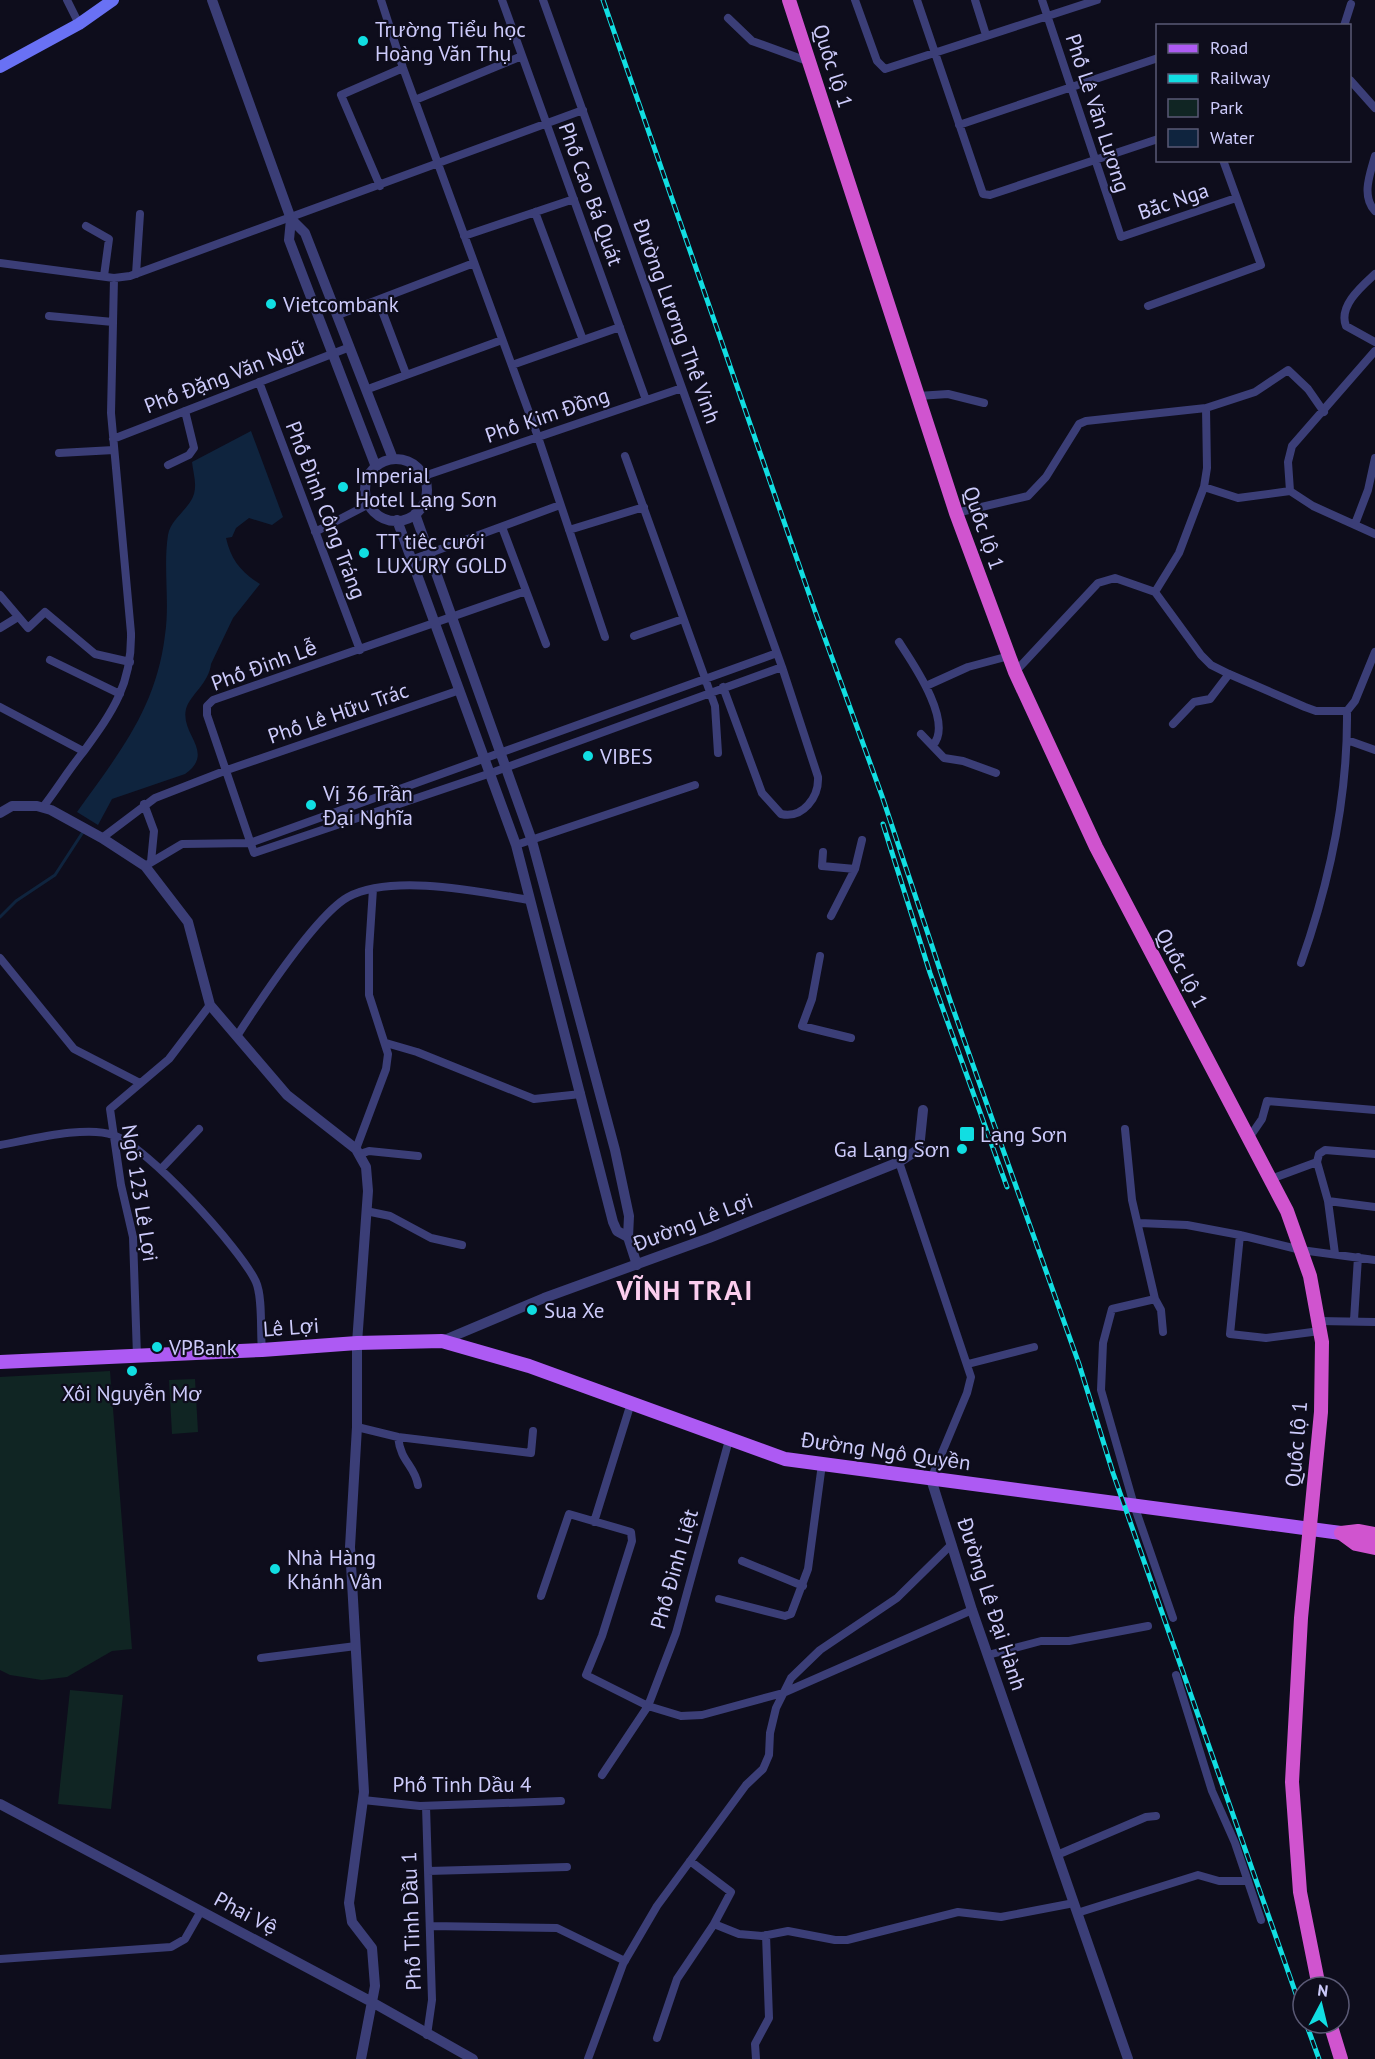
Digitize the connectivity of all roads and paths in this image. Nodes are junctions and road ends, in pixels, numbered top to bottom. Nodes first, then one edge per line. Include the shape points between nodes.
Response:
1 (67, 0) edge
2 (113, 0) edge
3 (212, 0) edge
4 (381, 0) edge
5 (502, 0) edge
6 (543, 0) edge
7 (789, 0) edge
8 (855, 0) edge
9 (917, 0) edge
10 (975, 0) edge
11 (1042, 0) edge
12 (1097, 0) edge
13 (1351, 4) dead end
14 (1048, 16) junction
15 (728, 18) dead end
16 (79, 24) junction
17 (1345, 24) edge
18 (986, 35) junction
19 (934, 53) junction
20 (522, 56) junction
21 (1156, 59) edge
22 (810, 62) junction
23 (0, 67) edge
24 (403, 68) junction
25 (1351, 81) edge
26 (1069, 88) junction
27 (415, 100) junction
28 (1375, 108) edge
29 (583, 110) junction
30 (546, 123) junction
31 (959, 125) junction
32 (1156, 140) edge
33 (1375, 156) edge
34 (1093, 160) junction
35 (1224, 162) edge
36 (438, 164) junction
37 (380, 186) junction
38 (1236, 198) junction
39 (574, 199) junction
40 (1375, 211) edge
41 (535, 212) junction
42 (140, 214) dead end
43 (291, 219) junction
44 (86, 226) dead end
45 (464, 236) junction
46 (1121, 237) joint
47 (0, 263) edge
48 (474, 263) junction
49 (136, 274) junction
50 (1375, 274) edge
51 (104, 276) junction
52 (114, 278) junction
53 (323, 279) junction
54 (305, 286) junction
55 (378, 300) junction
56 (1148, 306) dead end
57 (338, 315) junction
58 (49, 316) dead end
59 (113, 322) junction
60 (620, 327) junction
61 (502, 340) junction
62 (583, 340) junction
63 (1375, 342) edge
64 (350, 347) junction
65 (1375, 351) edge
66 (333, 354) junction
67 (512, 365) junction
68 (406, 374) junction
69 (259, 382) junction
70 (682, 388) junction
71 (368, 389) junction
72 (918, 396) junction
73 (646, 400) junction
74 (984, 403) dead end
75 (1206, 408) junction
76 (185, 411) junction
77 (1324, 412) junction
78 (538, 437) junction
79 (113, 439) junction
80 (114, 450) junction
81 (59, 453) dead end
82 (625, 456) dead end
83 (1375, 458) edge
84 (393, 459) junction
85 (168, 465) dead end
86 (376, 467) junction
87 (424, 476) junction
88 (1204, 487) junction
89 (1290, 491) junction
90 (369, 504) junction
91 (560, 505) junction
92 (644, 507) junction
93 (956, 513) junction
94 (415, 514) junction
95 (397, 520) junction
96 (1355, 524) junction
97 (502, 527) junction
98 (569, 530) junction
99 (315, 532) junction
100 (1375, 534) edge
101 (428, 553) junction
102 (411, 560) junction
103 (526, 591) junction
104 (1155, 592) junction
105 (0, 595) edge
106 (18, 617) junction
107 (451, 617) junction
108 (683, 619) junction
109 (435, 623) junction
110 (0, 628) edge
111 (634, 636) dead end
112 (605, 637) dead end
113 (899, 642) dead end
114 (546, 644) dead end
115 (360, 650) junction
116 (1375, 652) edge
117 (777, 653) junction
118 (1009, 656) junction
119 (50, 660) dead end
120 (130, 662) junction
121 (782, 667) junction
122 (1015, 672) junction
123 (1228, 674) junction
124 (705, 679) junction
125 (477, 683) junction
126 (927, 686) junction
127 (723, 687) junction
128 (460, 690) junction
129 (709, 692) junction
130 (120, 694) junction
131 (0, 707) edge
132 (1347, 711) junction
133 (1173, 724) dead end
134 (577, 725) junction
135 (921, 734) dead end
136 (582, 739) junction
137 (1347, 740) junction
138 (933, 745) junction
139 (1375, 750) edge
140 (83, 751) junction
141 (718, 753) dead end
142 (501, 754) junction
143 (485, 760) junction
144 (507, 768) junction
145 (227, 770) junction
146 (491, 773) junction
147 (996, 773) dead end
148 (695, 785) dead end
149 (144, 804) junction
150 (43, 807) junction
151 (0, 813) edge
152 (98, 835) junction
153 (862, 840) dead end
154 (532, 841) junction
155 (250, 843) junction
156 (516, 845) junction
157 (823, 852) dead end
158 (148, 864) junction
159 (855, 869) junction
160 (373, 889) junction
161 (530, 905) junction
162 (548, 907) junction
163 (831, 916) dead end
164 (820, 956) dead end
165 (0, 958) edge
166 (1301, 963) dead end
167 (210, 1005) junction
168 (237, 1036) junction
169 (851, 1038) dead end
170 (386, 1043) junction
171 (587, 1048) junction
172 (570, 1054) junction
173 (140, 1083) junction
174 (581, 1094) junction
175 (923, 1110) dead end
176 (1375, 1110) edge
177 (199, 1129) dead end
178 (1125, 1129) dead end
179 (113, 1135) junction
180 (1249, 1138) junction
181 (0, 1145) edge
182 (615, 1150) junction
183 (358, 1151) junction
184 (1375, 1154) edge
185 (597, 1155) junction
186 (418, 1156) dead end
187 (899, 1162) junction
188 (1317, 1162) junction
189 (161, 1169) junction
190 (1271, 1179) junction
191 (1328, 1201) junction
192 (1375, 1207) edge
193 (366, 1210) junction
194 (1139, 1223) junction
195 (1240, 1235) junction
196 (628, 1238) junction
197 (462, 1245) dead end
198 (1301, 1250) junction
199 (1335, 1254) junction
200 (1358, 1257) junction
201 (1375, 1260) edge
202 (638, 1265) junction
203 (1155, 1299) junction
204 (1354, 1320) junction
205 (1375, 1322) edge
206 (1320, 1326) junction
207 (1163, 1332) dead end
208 (442, 1341) junction
209 (357, 1343) junction
210 (1034, 1347) dead end
211 (262, 1350) junction
212 (137, 1356) junction
213 (0, 1362) edge
214 (968, 1364) junction
215 (631, 1403) junction
216 (357, 1427) junction
217 (533, 1431) dead end
218 (398, 1437) junction
219 (729, 1440) junction
220 (822, 1464) junction
221 (931, 1479) junction
222 (418, 1485) dead end
223 (1134, 1505) junction
224 (594, 1522) junction
225 (1309, 1528) junction
226 (1341, 1533) junction
227 (1375, 1534) edge
228 (952, 1545) junction
229 (1375, 1548) edge
230 (742, 1562) dead end
231 (803, 1586) junction
232 (541, 1596) dead end
233 (719, 1599) dead end
234 (972, 1610) junction
235 (1173, 1618) dead end
236 (1148, 1626) dead end
237 (356, 1646) junction
238 (988, 1655) junction
239 (261, 1658) dead end
240 (1176, 1675) dead end
241 (783, 1693) junction
242 (648, 1706) junction
243 (602, 1775) dead end
244 (363, 1800) junction
245 (561, 1801) dead end
246 (0, 1804) edge
247 (426, 1806) junction
248 (1156, 1816) dead end
249 (1057, 1855) junction
250 (690, 1861) junction
251 (567, 1868) dead end
252 (428, 1871) junction
253 (1248, 1881) junction
254 (1076, 1908) junction
255 (201, 1911) junction
256 (1261, 1920) dead end
257 (714, 1924) junction
258 (430, 1926) junction
259 (766, 1935) junction
260 (0, 1959) edge
261 (625, 1961) junction
262 (1317, 1975) edge
263 (370, 2001) junction
264 (427, 2035) junction
265 (1334, 2035) edge
266 (657, 2038) dead end
267 (361, 2059) edge
268 (473, 2059) edge
269 (588, 2059) edge
270 (756, 2059) edge
271 (1128, 2059) edge
272 (1341, 2059) edge

1 - 16 street
2 - 16 main road
3 - 43 street
4 - 24 street
5 - 20 street, Phố Cao Bá Quát
6 - 29 street, Đường Lương Thế Vinh
7 - 22 highway, Quốc lộ 1
8 - 19 street via 877,61 885,69
9 - 19 street
10 - 18 street
11 - 14 street, Phố Lê Văn Lương
12 - 14 street
13 - 17 street
14 - 18 street
14 - 26 street, Phố Lê Văn Lương
15 - 22 street via 752,41
16 - 23 main road
18 - 19 street
19 - 31 street
20 - 27 street
20 - 30 street, Phố Cao Bá Quát
21 - 26 street
22 - 72 highway, Quốc lộ 1
24 - 27 street
24 - 37 street via 341,95
25 - 28 street
26 - 31 street
26 - 34 street, Phố Lê Văn Lương
27 - 36 street
29 - 30 street
29 - 70 street, Đường Lương Thế Vinh
30 - 36 street
30 - 39 street, Phố Cao Bá Quát
31 - 34 street via 983,194 990,195
32 - 34 street
33 - 40 street via 1368,187 1369,202
34 - 46 street, Phố Lê Văn Lương
35 - 38 street
36 - 37 street
36 - 45 street
37 - 43 street
38 - 46 street, Bắc Nga
38 - 56 street via 1261,266
39 - 41 street
39 - 60 street, Phố Cao Bá Quát
41 - 45 street
41 - 62 street
42 - 49 street
43 - 49 street
43 - 53 street via 305,233
43 - 54 street via 289,240
44 - 51 street via 109,239
45 - 48 street
47 - 51 street
48 - 55 street
48 - 61 street
49 - 52 street
50 - 63 street via 1353,295 1344,319 1346,326
51 - 52 street
52 - 59 street
53 - 54 street
53 - 57 street
54 - 66 street
55 - 57 street
55 - 68 street
57 - 64 street
58 - 59 street
59 - 79 street
60 - 62 street
60 - 73 street, Phố Cao Bá Quát
61 - 67 street
61 - 68 street
62 - 67 street
64 - 66 street, Phố Đặng Văn Ngữ
64 - 71 street
65 - 77 street
66 - 69 street, Phố Đặng Văn Ngữ
66 - 86 street
67 - 78 street
68 - 71 street
69 - 76 street, Phố Đặng Văn Ngữ
69 - 99 street, Phố Đinh Công Tráng
70 - 73 street, Phố Kim Đồng
70 - 117 street, Đường Lương Thế Vinh
71 - 84 street
72 - 74 street via 954,394
72 - 93 highway, Quốc lộ 1
73 - 78 street, Phố Kim Đồng
75 - 77 street via 1255,392 1288,370
75 - 88 street
75 - 93 street via 1086,421 1079,424 1046,477 1028,496
76 - 79 street, Phố Đặng Văn Ngữ
76 - 85 street via 194,448
77 - 89 street via 1292,447 1288,462
78 - 87 street, Phố Kim Đồng
78 - 91 street
79 - 80 street
80 - 81 street
80 - 120 street via 131,633
82 - 92 street
83 - 96 street
84 - 86 street
84 - 87 street via 411,463
86 - 90 street via 366,484
87 - 94 street via 425,500
88 - 89 street via 1238,498
88 - 104 street via 1179,553
89 - 96 street
90 - 95 street via 381,516
90 - 99 street
91 - 97 street
91 - 98 street
92 - 98 street
92 - 108 street
93 - 118 highway, Quốc lộ 1
94 - 95 street
94 - 101 street
95 - 102 street
96 - 100 street
97 - 101 street
97 - 103 street
98 - 112 street
99 - 115 street, Phố Đinh Công Tráng
101 - 102 street
101 - 107 street
102 - 109 street
103 - 107 street, Phố Đinh Lễ
103 - 114 street
104 - 122 street via 1123,579 1106,579
104 - 123 street via 1201,655
105 - 106 street
106 - 110 street
106 - 120 street via 28,628 45,612 95,654
107 - 109 street, Phố Đinh Lễ
107 - 125 street
108 - 111 street
108 - 124 street
109 - 115 street, Phố Đinh Lễ
109 - 128 street
113 - 126 street
115 - 145 street, Phố Đinh Lễ via 213,700 207,706 207,715
116 - 132 street
117 - 121 street, Đường Lương Thế Vinh
117 - 124 street
118 - 122 highway, Quốc lộ 1
118 - 126 street via 968,667
119 - 130 street
120 - 130 street
121 - 127 street
121 - 127 street, Đường Lương Thế Vinh via 819,790 805,807 786,815 775,810 762,793
122 - 180 highway, Quốc lộ 1 via 1105,866
123 - 132 street via 1316,711
123 - 133 street via 1210,699 1194,702
124 - 129 street
124 - 134 street
125 - 128 street
125 - 142 street
126 - 138 street via 937,718 938,735
127 - 129 street
128 - 143 street
128 - 145 street, Phố Lê Hữu Trác
129 - 136 street
129 - 141 street via 716,713
130 - 140 street via 112,713
131 - 140 street
132 - 137 street
134 - 136 street
134 - 142 street
135 - 138 street
136 - 144 street
137 - 139 street
137 - 166 street via 1342,808 1330,869
138 - 147 street via 944,758
140 - 150 street
142 - 143 street
142 - 144 street
143 - 146 street
143 - 155 street
144 - 146 street
144 - 154 street
145 - 149 street, Phố Lê Hữu Trác
145 - 155 street, Phố Đinh Lễ
146 - 155 street, Phố Đinh Lễ via 257,854
146 - 156 street
148 - 154 street
149 - 152 street, Phố Lê Hữu Trác
149 - 158 street via 154,831
150 - 151 street via 12,806
150 - 152 street
152 - 158 street
153 - 159 street
154 - 156 street
154 - 162 street
155 - 158 street via 182,844
156 - 161 street
157 - 159 street via 822,866
158 - 167 street via 188,922
159 - 163 street
160 - 161 street via 420,885
160 - 168 street via 337,905
160 - 170 street via 368,978 376,1019
161 - 162 street
161 - 172 street
162 - 171 street
164 - 169 street via 802,1026
165 - 173 street via 74,1049
167 - 168 street
167 - 173 street, Ngõ 123 Lê Lợi via 169,1059
168 - 183 street via 287,1095
170 - 174 street via 534,1099
170 - 183 street via 386,1069
171 - 172 street
171 - 182 street
172 - 174 street
173 - 179 street, Ngõ 123 Lê Lợi via 110,1109
174 - 185 street
175 - 187 street, Đường Lê Lợi via 919,1149
176 - 180 street via 1267,1101 1262,1119
177 - 189 street
178 - 194 street via 1132,1200
179 - 181 street via 60,1134
179 - 189 street via 148,1155
179 - 212 street, Ngõ 123 Lê Lợi via 133,1237
180 - 190 highway, Quốc lộ 1
182 - 185 street
182 - 196 street via 628,1216
183 - 186 street
183 - 193 street via 368,1177
184 - 188 street via 1325,1150
185 - 196 street via 613,1222 617,1232
187 - 202 street, Đường Lê Lợi
187 - 214 street
188 - 190 street
188 - 191 street
189 - 211 street via 224,1239 256,1282
190 - 198 highway, Quốc lộ 1
191 - 192 street
191 - 199 street
193 - 197 street via 390,1216 431,1238
193 - 209 street
194 - 195 street
194 - 203 street
195 - 198 street
195 - 206 street via 1230,1334 1266,1338
196 - 202 street
198 - 199 street
198 - 206 highway, Quốc lộ 1
199 - 200 street
200 - 201 street
200 - 204 street
202 - 208 street, Đường Lê Lợi via 544,1298
203 - 207 street via 1161,1310
203 - 223 street via 1112,1309 1103,1343 1101,1390
204 - 205 street
204 - 206 street
206 - 225 highway, Quốc lộ 1 via 1321,1412
208 - 209 main road, Lê Lợi
208 - 215 main road, Đường Ngô Quyền via 529,1366
209 - 211 main road, Lê Lợi
209 - 216 street
210 - 214 street
211 - 212 main road, Lê Lợi
212 - 213 main road, Lê Lợi
214 - 221 street via 971,1377 967,1393
215 - 219 main road, Đường Ngô Quyền
215 - 224 street
216 - 218 street
216 - 237 street via 350,1547
217 - 218 street via 531,1453
218 - 222 street via 402,1456
219 - 220 main road, Đường Ngô Quyền via 785,1459
219 - 242 street, Phố Đinh Liệt via 676,1633
220 - 221 main road, Đường Ngô Quyền
220 - 231 street via 810,1562
221 - 223 main road, Đường Ngô Quyền
221 - 228 street, Đường Lê Đại Hành
223 - 225 main road, Đường Ngô Quyền
223 - 235 street
224 - 232 street via 569,1514
224 - 242 street via 625,1529 631,1532 632,1540 586,1675
225 - 226 main road, Đường Ngô Quyền
225 - 262 highway, Quốc lộ 1 via 1292,1782 1300,1892
226 - 227 highway, Đường Ngô Quyền
226 - 229 highway, Đường Ngô Quyền via 1356,1544
228 - 234 street, Đường Lê Đại Hành
228 - 241 street via 897,1598 820,1650 791,1678
230 - 231 street
231 - 233 street via 788,1616
234 - 238 street, Đường Lê Đại Hành
234 - 241 street
236 - 238 street via 1069,1641 1041,1641
237 - 239 street
237 - 244 street
238 - 249 street, Đường Lê Đại Hành
240 - 253 street via 1212,1791
241 - 242 street via 695,1715
241 - 250 street via 763,1769 746,1785
242 - 243 street, Phố Đinh Liệt
244 - 247 street, Phố Tinh Dầu 4
244 - 263 street via 349,1903 352,1922 372,1948 375,1986
245 - 247 street, Phố Tinh Dầu 4
246 - 255 street, Phai Vệ
247 - 252 street, Phố Tinh Dầu 1
248 - 249 street
249 - 254 street, Đường Lê Đại Hành
250 - 257 street via 731,1892
250 - 261 street via 657,1906
251 - 252 street
252 - 258 street, Phố Tinh Dầu 1
253 - 254 street via 1219,1881 1198,1875
253 - 256 street
254 - 259 street via 1001,1917 958,1912 847,1940 788,1931
254 - 271 street, Đường Lê Đại Hành
255 - 260 street via 185,1939 171,1947
255 - 263 street, Phai Vệ
257 - 259 street via 739,1934
257 - 266 street via 677,1979
258 - 261 street via 557,1928
258 - 264 street, Phố Tinh Dầu 1 via 432,2000
259 - 270 street via 769,2018 755,2044
261 - 269 street
263 - 264 street, Phai Vệ
263 - 267 street
264 - 268 street, Phai Vệ
265 - 272 highway

